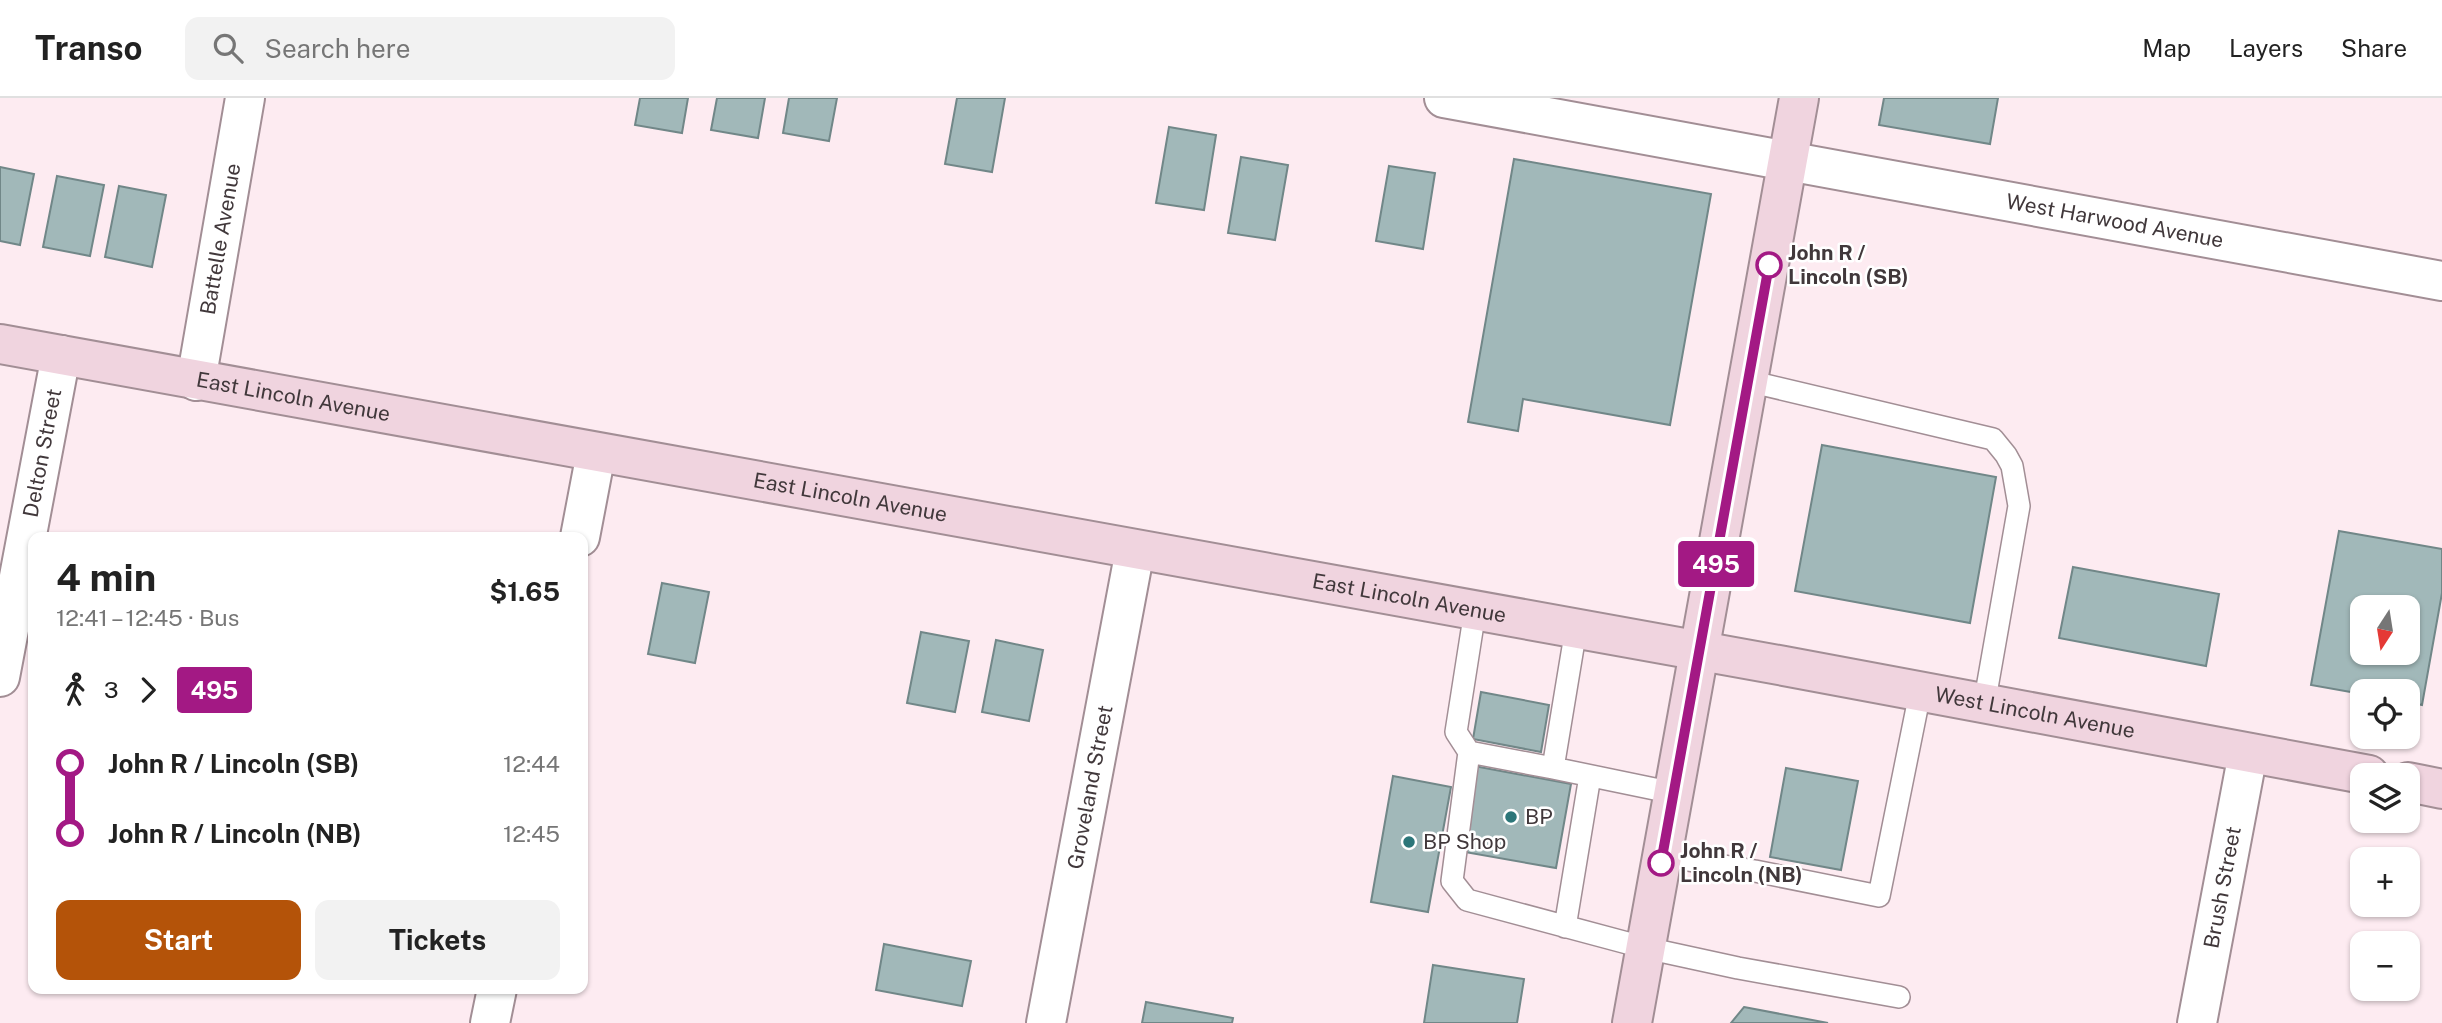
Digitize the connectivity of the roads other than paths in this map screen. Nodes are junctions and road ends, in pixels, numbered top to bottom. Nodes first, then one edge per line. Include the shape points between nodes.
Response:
1 (245, 98) edge
2 (1799, 98) edge
3 (1465, 100) edge
4 (1787, 162) junction
5 (2442, 281) edge
6 (0, 344) edge
7 (61, 355) junction
8 (196, 381) junction
9 (1748, 381) junction
10 (596, 453) junction
11 (581, 532) edge
12 (1135, 550) junction
13 (1475, 611) junction
14 (1576, 629) junction
15 (1701, 652) junction
16 (0, 677) edge
17 (1920, 692) junction
18 (1984, 705) junction
19 (1469, 752) junction
20 (2248, 753) junction
21 (1553, 768) junction
22 (2350, 772) edge
23 (1590, 776) junction
24 (2420, 784) edge
25 (2442, 789) edge
26 (1674, 793) junction
27 (1663, 856) junction
28 (1565, 926) junction
29 (1646, 948) junction
30 (496, 994) edge
31 (1899, 997) dead end
32 (491, 1023) edge
33 (1046, 1023) edge
34 (1632, 1023) edge
35 (2197, 1023) edge

1 - 8 street, Battelle Avenue
2 - 4 street
3 - 4 street, West Harwood Avenue
4 - 5 street, West Harwood Avenue
4 - 9 street
6 - 7 street, East Lincoln Avenue
7 - 8 street, East Lincoln Avenue
7 - 16 street, Delton Street
8 - 10 street, East Lincoln Avenue
9 - 15 street
9 - 18 lane via 1993,439 2006,455 2019,506
10 - 11 street
10 - 12 street, East Lincoln Avenue
12 - 13 street, East Lincoln Avenue
12 - 33 street, Groveland Street
13 - 14 street, East Lincoln Avenue
13 - 19 lane via 1456,732
14 - 15 street, East Lincoln Avenue
14 - 21 lane
15 - 17 street, West Lincoln Avenue
15 - 26 street
17 - 18 street, West Lincoln Avenue
17 - 27 lane via 1879,896
18 - 20 street, West Lincoln Avenue
19 - 21 lane
19 - 28 lane via 1452,881 1467,900
20 - 22 street, West Lincoln Avenue
20 - 35 street, Brush Street
21 - 23 lane
23 - 26 lane
23 - 28 lane
24 - 25 street
26 - 27 street
27 - 29 street
28 - 29 lane
29 - 31 lane
29 - 34 street
30 - 32 street

